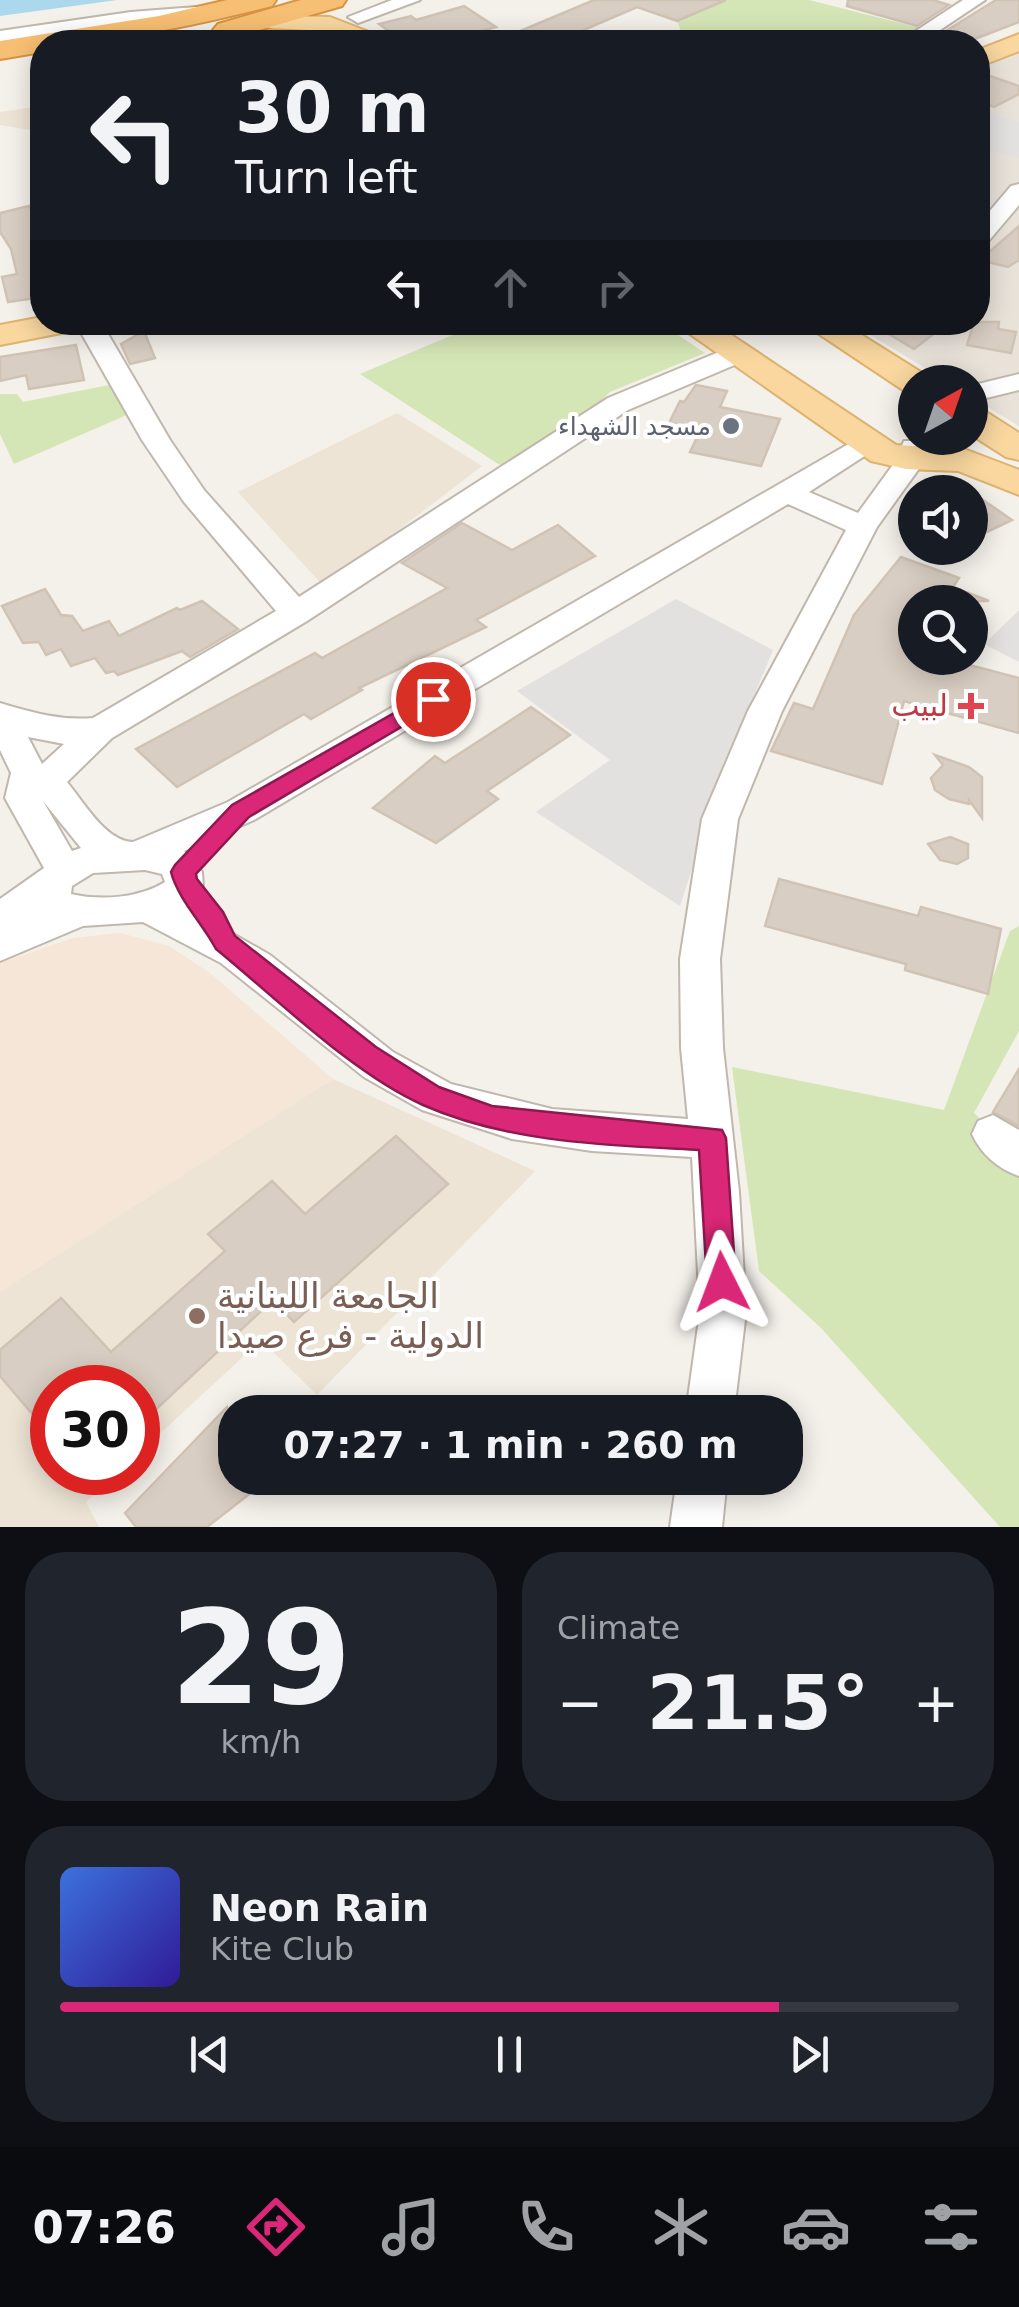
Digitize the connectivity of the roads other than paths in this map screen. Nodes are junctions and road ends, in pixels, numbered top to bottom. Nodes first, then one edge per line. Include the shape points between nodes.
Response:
1 (332, 0) edge
2 (411, 0) edge
3 (964, 1) edge
4 (262, 11) edge
5 (220, 12) junction
6 (362, 26) edge
7 (48, 30) edge
8 (118, 30) edge
9 (207, 30) edge
10 (925, 30) edge
11 (1019, 32) edge
12 (30, 33) edge
13 (0, 37) edge
14 (1019, 42) edge
15 (990, 43) edge
16 (30, 45) edge
17 (0, 50) edge
18 (990, 54) edge
19 (30, 66) edge
20 (0, 71) edge
21 (1019, 191) edge
22 (990, 225) edge
23 (30, 316) edge
24 (0, 322) edge
25 (30, 329) edge
26 (0, 335) edge
27 (95, 335) edge
28 (841, 335) edge
29 (731, 342) edge
30 (898, 373) edge
31 (1019, 382) edge
32 (988, 390) edge
33 (988, 429) edge
34 (869, 444) junction
35 (898, 446) edge
36 (1019, 449) edge
37 (917, 455) edge
38 (946, 455) edge
39 (1019, 484) edge
40 (786, 493) junction
41 (862, 526) junction
42 (296, 614) junction
43 (1, 717) edge
44 (100, 729) junction
45 (38, 777) junction
46 (240, 811) junction
47 (126, 856) junction
48 (185, 877) junction
49 (63, 890) junction
50 (143, 906) junction
51 (0, 918) edge
52 (225, 942) junction
53 (0, 945) edge
54 (712, 1138) junction
55 (712, 1395) edge
56 (700, 1495) edge
57 (696, 1527) edge

1 - 4 highway
2 - 6 street
3 - 10 street
4 - 5 highway
4 - 6 main road
4 - 9 highway
5 - 7 street
5 - 8 highway
11 - 15 main road
12 - 13 street
14 - 18 main road
16 - 17 highway
19 - 20 highway
21 - 22 street
23 - 24 main road
25 - 26 main road
27 - 42 street via 194,496
28 - 30 main road
29 - 34 main road
29 - 42 street via 618,404
31 - 32 street
33 - 36 main road
34 - 35 main road
34 - 40 street
37 - 41 street
38 - 39 main road
40 - 41 street
40 - 46 street
41 - 54 street via 765,711 720,819 700,958
42 - 44 street
43 - 44 street via 66,732
43 - 45 street
44 - 45 street
45 - 47 street via 95,842
45 - 49 street via 22,798
46 - 47 street
46 - 48 street
47 - 48 street via 165,858
47 - 49 street via 79,862
48 - 50 street via 172,900
48 - 52 street
49 - 50 street
49 - 51 street
49 - 53 street
50 - 52 street
52 - 54 street via 398,1078 461,1108 598,1132
54 - 55 street via 723,1312
56 - 57 street

